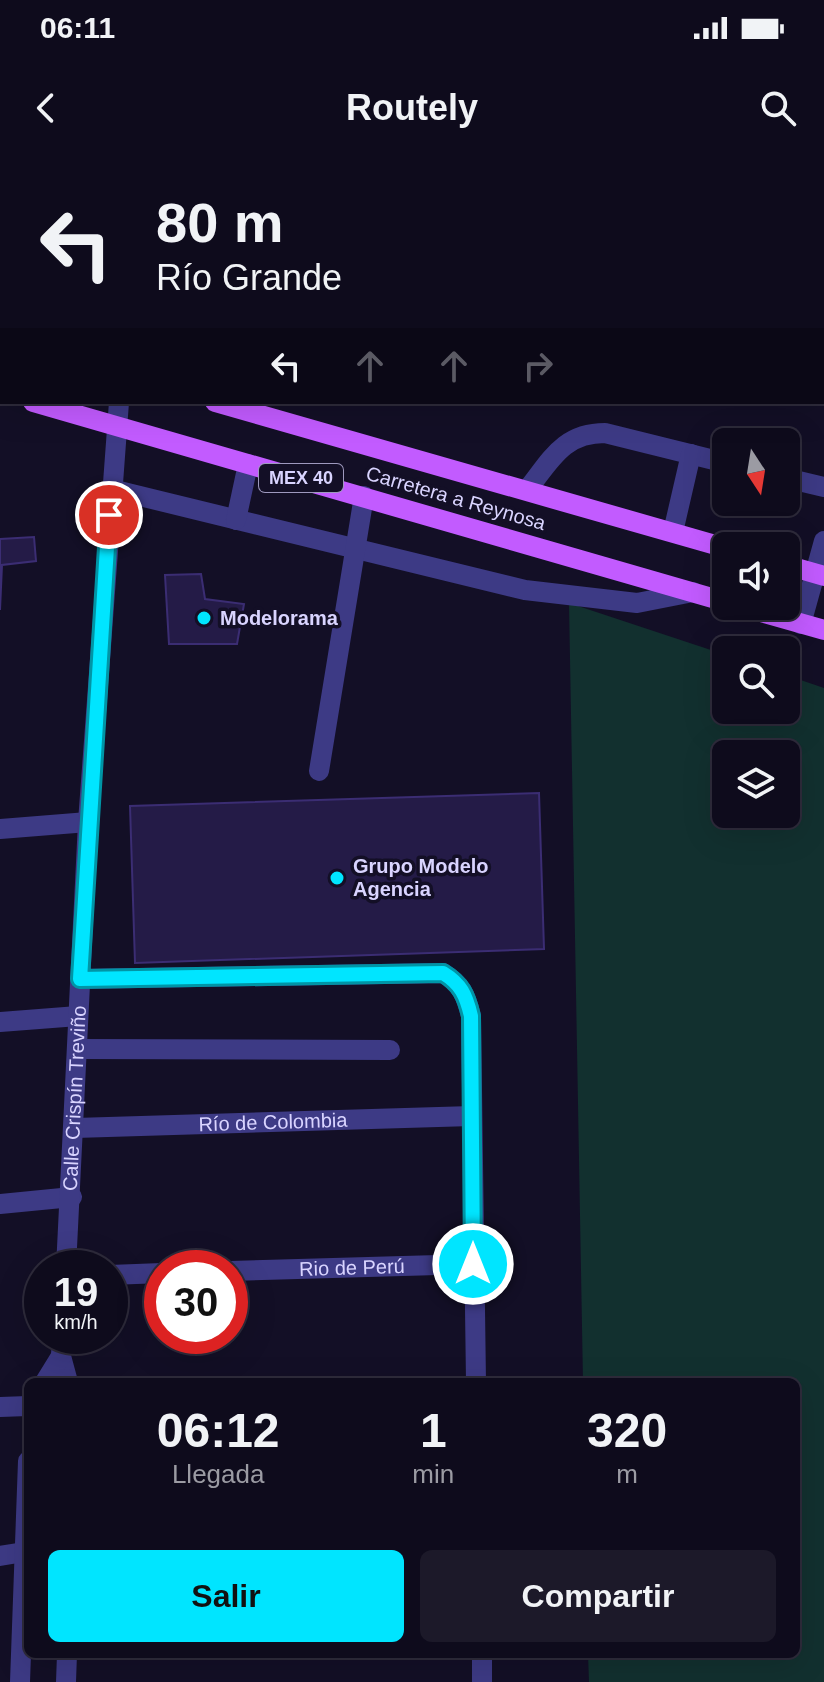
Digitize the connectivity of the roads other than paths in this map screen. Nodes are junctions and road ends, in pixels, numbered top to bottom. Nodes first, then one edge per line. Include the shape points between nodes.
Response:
1 (40, 404) edge
2 (119, 404) edge
3 (222, 404) edge
4 (116, 426) junction
5 (691, 454) junction
6 (712, 459) edge
7 (248, 464) junction
8 (800, 481) edge
9 (824, 487) edge
10 (111, 489) junction
11 (527, 490) junction
12 (364, 496) junction
13 (236, 520) junction
14 (673, 532) junction
15 (824, 541) edge
16 (712, 544) edge
17 (355, 549) junction
18 (800, 569) edge
19 (821, 575) edge
20 (693, 592) junction
21 (712, 598) edge
22 (787, 620) edge
23 (801, 624) junction
24 (824, 630) edge
25 (319, 771) dead end
26 (88, 822) junction
27 (0, 829) edge
28 (80, 979) junction
29 (78, 1016) junction
30 (0, 1022) edge
31 (77, 1049) junction
32 (390, 1050) dead end
33 (472, 1116) junction
34 (75, 1128) junction
35 (72, 1197) junction
36 (0, 1204) edge
37 (68, 1250) edge
38 (473, 1264) junction
39 (248, 1270) edge
40 (57, 1354) edge
41 (63, 1354) edge
42 (47, 1378) edge
43 (67, 1378) edge
44 (476, 1378) edge
45 (24, 1406) edge
46 (0, 1407) edge
47 (24, 1552) joint
48 (0, 1556) edge
49 (67, 1658) edge
50 (482, 1658) edge
51 (20, 1682) edge
52 (66, 1682) edge
53 (482, 1682) edge

1 - 4 main road, Carretera a Reynosa / MEX 40
2 - 4 street, Calle Crispín Treviño
3 - 11 main road, Carretera a Reynosa / MEX 40
4 - 7 main road, Carretera a Reynosa / MEX 40
4 - 10 street, Calle Crispín Treviño
5 - 6 street
5 - 11 street via 586,433 559,450
5 - 14 street
7 - 12 main road, Carretera a Reynosa / MEX 40
7 - 13 street
8 - 9 street
10 - 13 street
10 - 26 street, Calle Crispín Treviño
11 - 14 main road, Carretera a Reynosa / MEX 40
12 - 17 street
12 - 20 main road, Carretera a Reynosa / MEX 40
13 - 17 street
14 - 16 main road, Carretera a Reynosa / MEX 40
15 - 19 street
17 - 20 street via 525,590 602,601 637,603
17 - 25 street
18 - 19 main road
19 - 23 street
20 - 21 main road, Carretera a Reynosa / MEX 40
22 - 23 main road
23 - 24 main road
26 - 27 street
26 - 28 street, Calle Crispín Treviño
28 - 29 street, Calle Crispín Treviño
28 - 33 street via 443,973 466,995 471,1016
29 - 30 street
29 - 31 street, Calle Crispín Treviño
31 - 32 street
31 - 34 street, Calle Crispín Treviño
33 - 34 street, Río de Colombia
33 - 38 street
34 - 35 street, Calle Crispín Treviño
35 - 36 street
35 - 37 street, Calle Crispín Treviño
38 - 39 street, Rio de Perú
38 - 44 street
40 - 42 street
41 - 43 street
45 - 46 street
47 - 48 street
47 - 51 street
49 - 52 street
50 - 53 street

